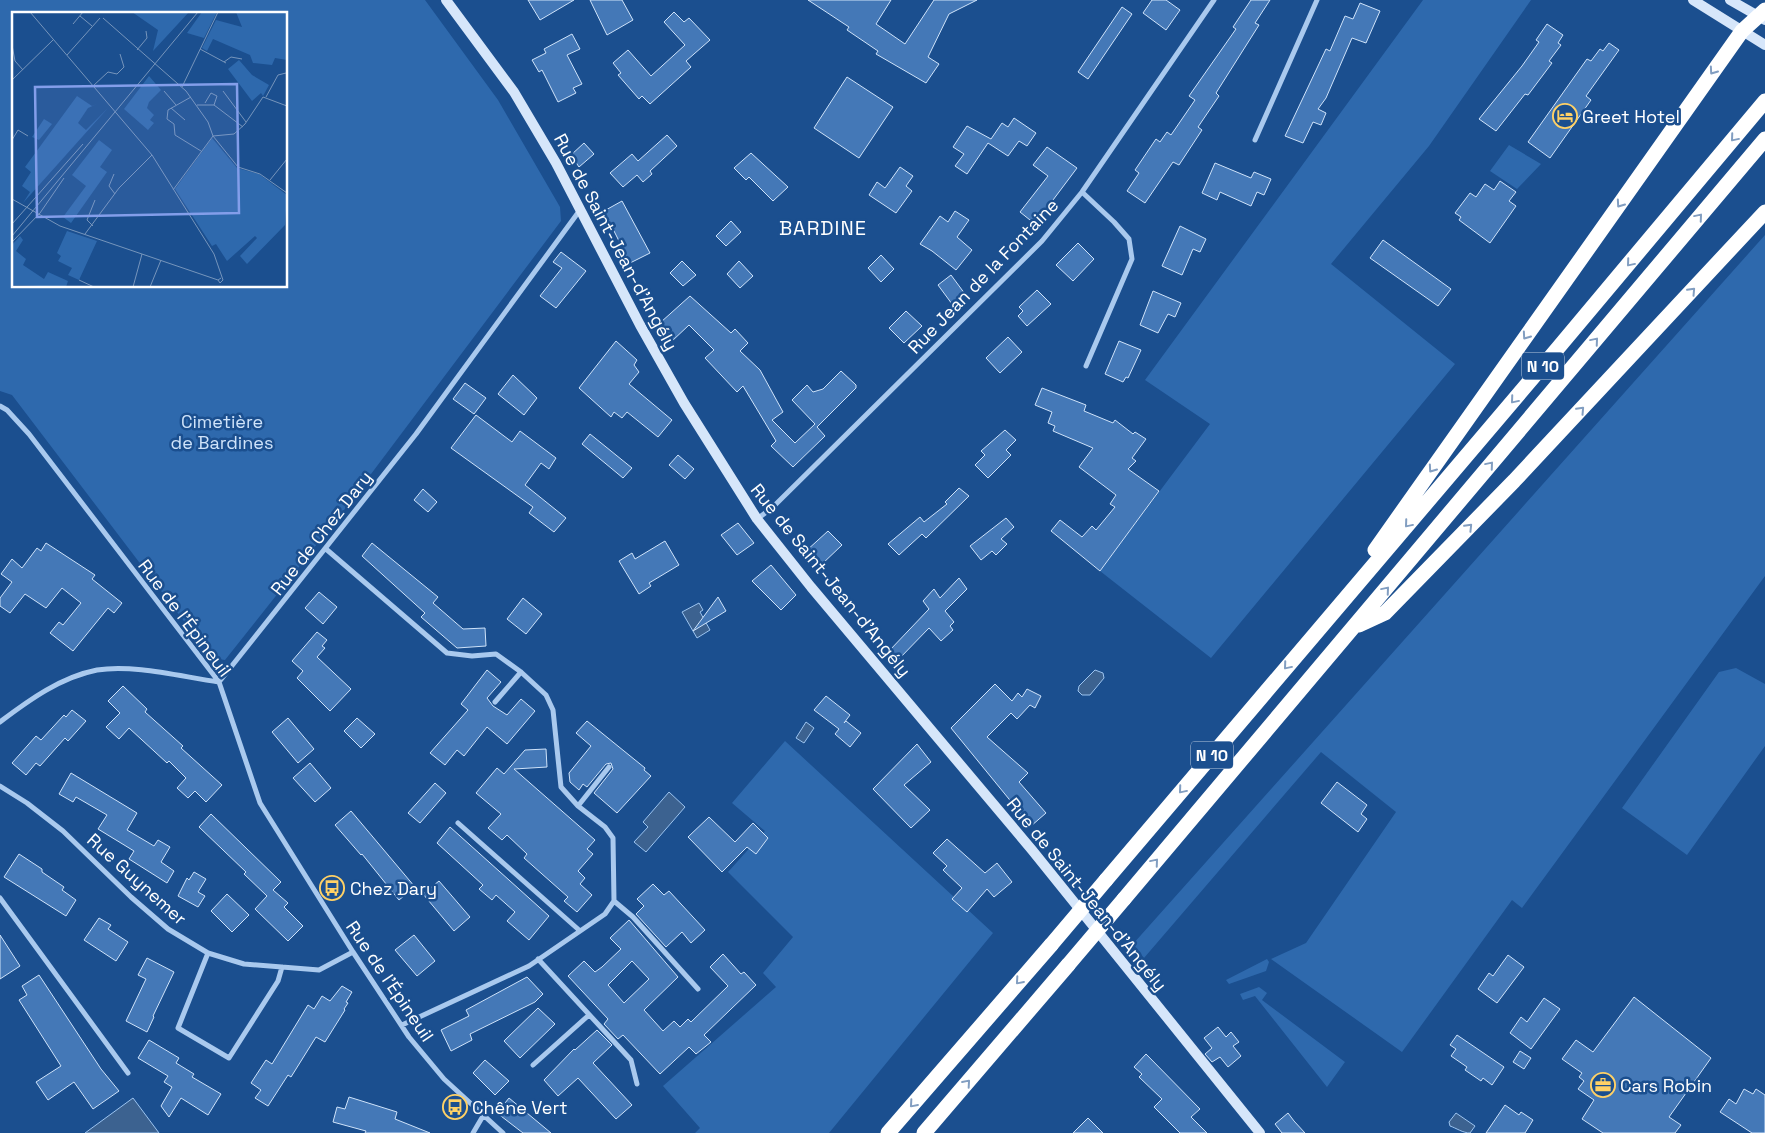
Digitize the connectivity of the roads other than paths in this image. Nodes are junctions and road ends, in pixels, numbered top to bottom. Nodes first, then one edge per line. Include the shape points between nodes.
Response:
1 (446, 0) edge
2 (1214, 0) edge
3 (1317, 0) edge
4 (1692, 0) edge
5 (1730, 0) edge
6 (1763, 15) edge
7 (1742, 31) junction
8 (1765, 45) edge
9 (1765, 101) edge
10 (1255, 140) dead end
11 (1765, 140) edge
12 (1082, 192) junction
13 (580, 209) junction
14 (1765, 212) edge
15 (1086, 366) dead end
16 (0, 406) edge
17 (757, 520) junction
18 (326, 549) junction
19 (1354, 628) junction
20 (1319, 629) junction
21 (521, 672) junction
22 (219, 682) junction
23 (495, 702) dead end
24 (0, 722) edge
25 (609, 767) dead end
26 (0, 786) edge
27 (578, 806) junction
28 (458, 823) dead end
29 (0, 898) edge
30 (614, 901) junction
31 (579, 930) junction
32 (352, 952) junction
33 (208, 953) junction
34 (538, 959) junction
35 (282, 968) junction
36 (698, 989) dead end
37 (589, 1015) junction
38 (402, 1025) junction
39 (533, 1065) dead end
40 (128, 1072) dead end
41 (637, 1084) dead end
42 (483, 1116) junction
43 (1258, 1132) edge
44 (473, 1133) edge
45 (502, 1133) edge
46 (888, 1133) edge
47 (924, 1133) edge

1 - 13 main road, Rue de Saint-Jean-d'Angély via 514,92
2 - 12 street, Rue Jean de la Fontaine
3 - 10 street
4 - 7 main road
5 - 6 main road
6 - 7 highway
7 - 8 main road
7 -> 20 highway
9 -> 20 highway, N 10
19 -> 11 highway, N 10
12 - 15 street via 1129,239 1132,260
12 - 17 street, Rue Jean de la Fontaine via 1042,241
13 - 17 main road, Rue de Saint-Jean-d'Angély via 684,403
13 - 18 street, Rue de Chez Dary via 416,434
19 -> 14 highway via 1386,613
16 - 22 street, Rue de l'Épineuil via 29,434
17 - 43 main road, Rue de Saint-Jean-d'Angély via 1032,850
18 - 21 street via 447,653 496,654
18 - 22 street, Rue de Chez Dary
47 -> 19 highway, N 10, bridge
20 -> 46 highway, N 10, bridge
21 - 23 street
21 - 27 street via 546,695 553,710 561,787
22 - 24 street via 151,672 97,670 40,693
22 - 32 street, Rue de l'Épineuil via 260,803
25 - 27 street
26 - 33 street, Rue Guynemer via 63,831 168,929
27 - 30 street via 605,827 613,838
28 - 31 street
29 - 40 street
30 - 31 street via 605,914
30 - 36 street via 633,917
31 - 34 street
32 - 35 street, Rue Guynemer via 319,970
32 - 38 street, Rue de l'Épineuil
33 - 35 street, Rue Guynemer via 244,964
33 - 35 street via 178,1028 230,1058 278,981
34 - 37 street
34 - 38 street
37 - 39 street
37 - 41 street via 631,1060
38 - 42 street, Rue de l'Épineuil via 444,1079
42 - 44 street
42 - 45 street, Rue de l'Épineuil

